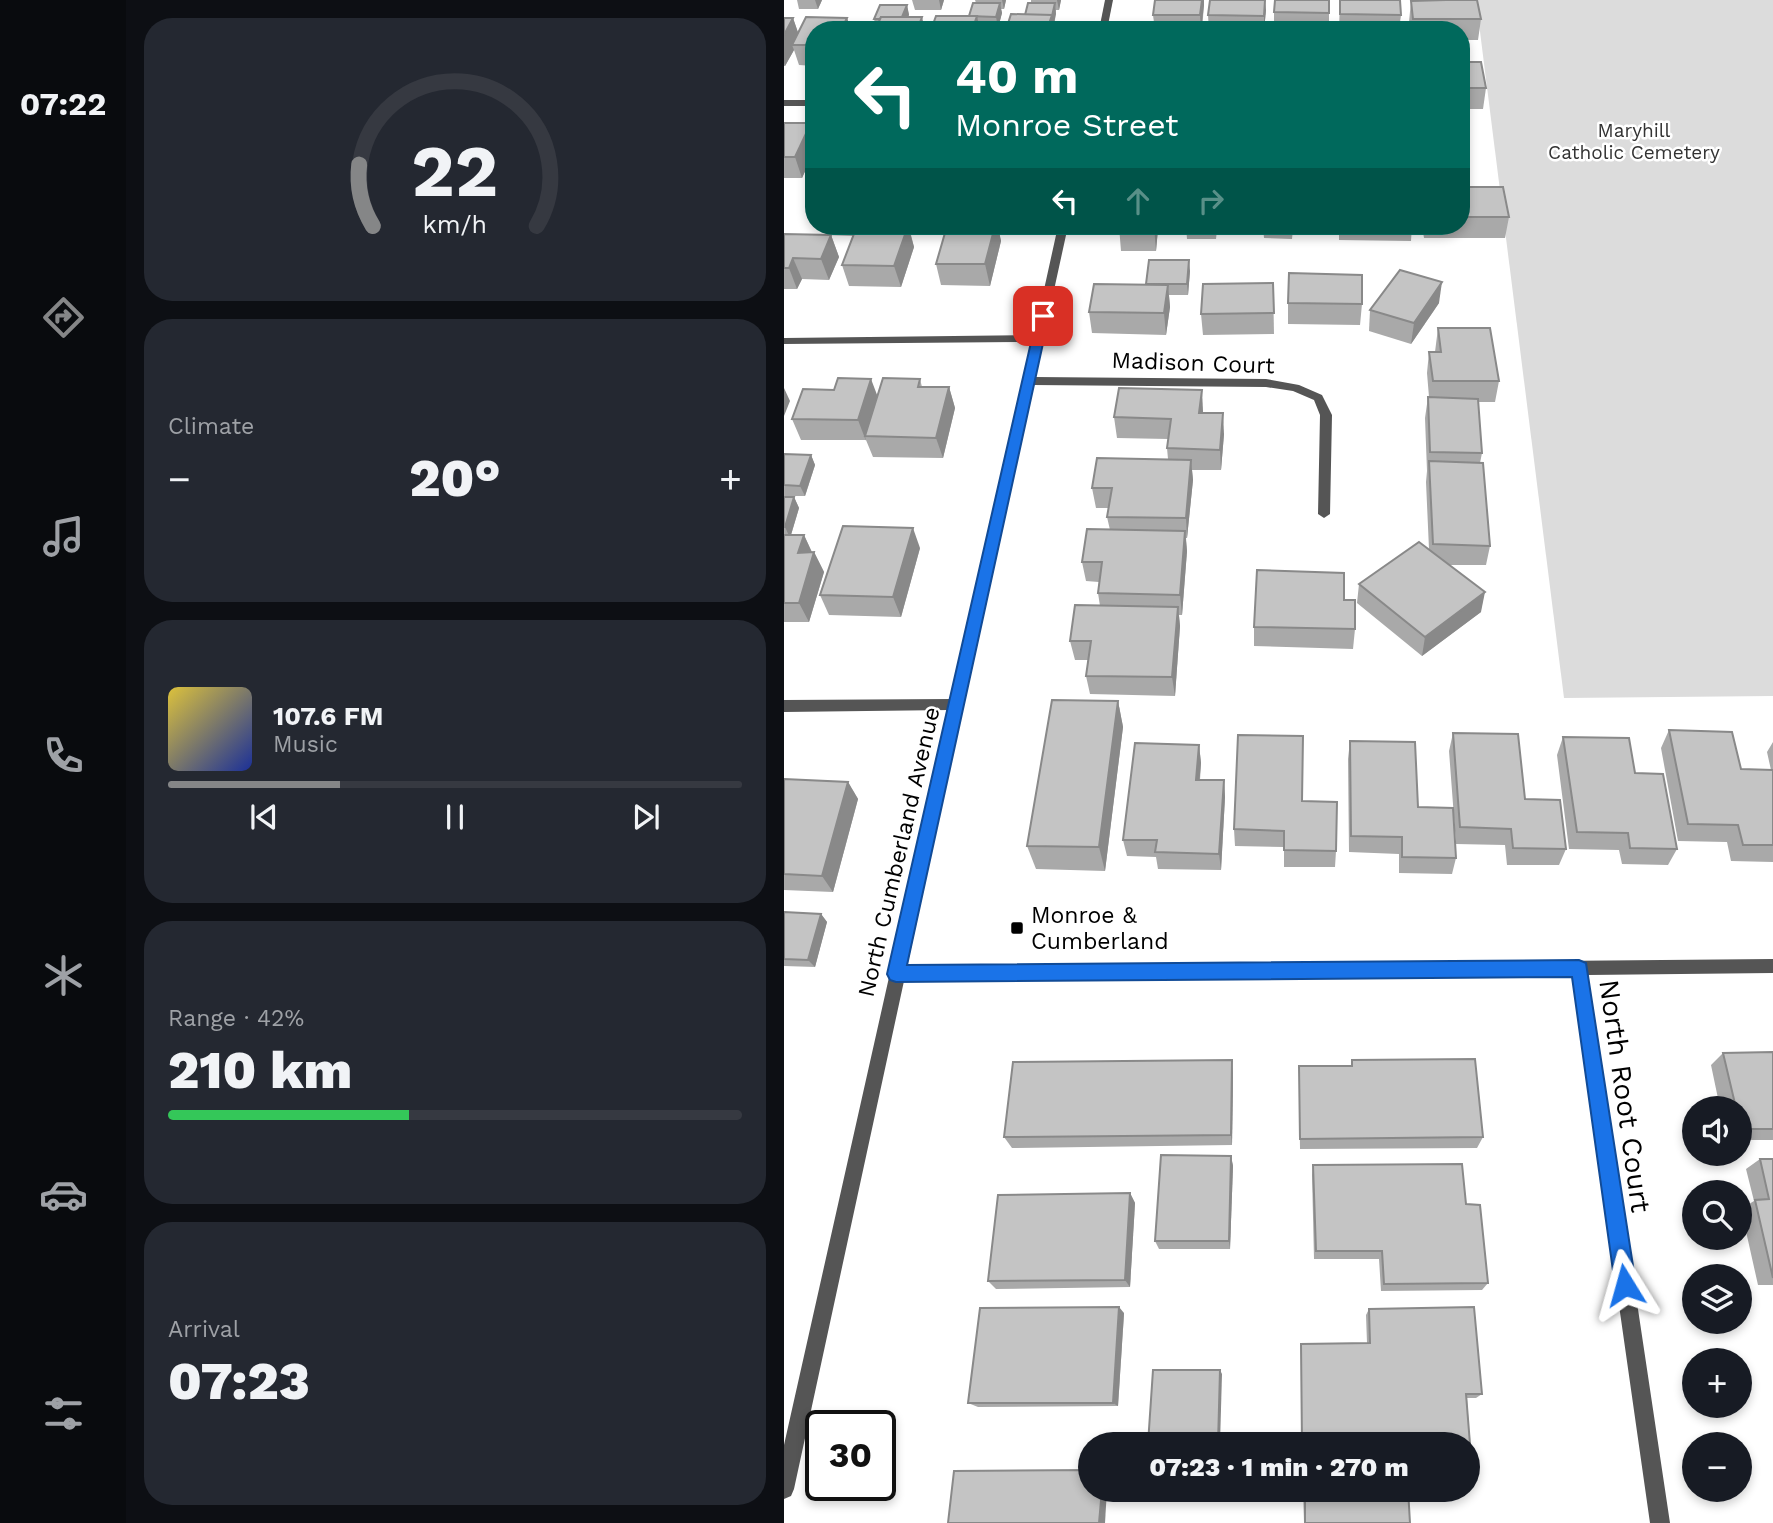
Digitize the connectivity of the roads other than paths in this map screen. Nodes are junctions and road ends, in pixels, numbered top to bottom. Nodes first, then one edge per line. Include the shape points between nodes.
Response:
1 (1110, 0) edge
2 (1105, 21) edge
3 (784, 103) edge
4 (805, 103) edge
5 (1061, 235) edge
6 (1038, 338) junction
7 (784, 341) edge
8 (1030, 381) junction
9 (1324, 514) dead end
10 (958, 704) junction
11 (784, 706) edge
12 (1773, 966) edge
13 (1579, 968) junction
14 (896, 974) junction
15 (784, 1489) edge
16 (1660, 1523) edge

1 - 2 street
3 - 4 street
5 - 6 street, North Cumberland Avenue
6 - 7 street
6 - 8 street, North Cumberland Avenue
8 - 9 street, Madison Court via 1266,383 1318,398 1326,415
8 - 10 street, North Cumberland Avenue
10 - 11 street
10 - 14 street, North Cumberland Avenue
12 - 13 street
13 - 14 street
13 - 16 street, North Root Court
14 - 15 street, North Cumberland Avenue

